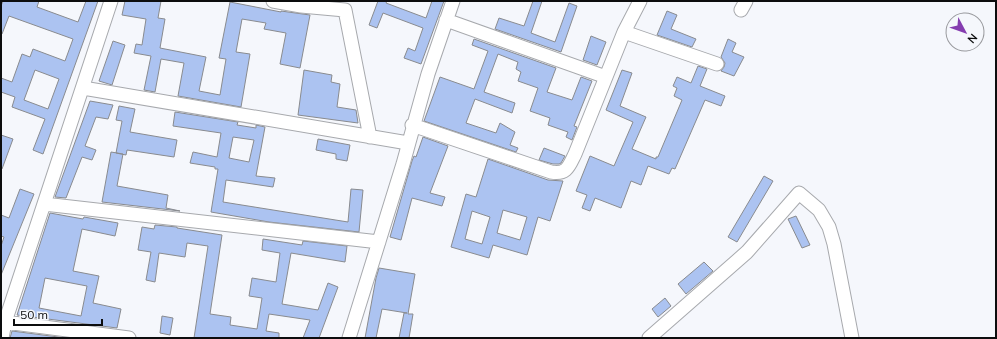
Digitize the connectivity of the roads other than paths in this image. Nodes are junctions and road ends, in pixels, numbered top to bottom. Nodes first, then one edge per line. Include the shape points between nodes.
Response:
1 (111, 1) edge
2 (273, 1) edge
3 (453, 1) edge
4 (640, 1) edge
5 (345, 6) edge
6 (446, 20) junction
7 (624, 32) junction
8 (717, 64) dead end
9 (606, 77) junction
10 (83, 88) junction
11 (412, 125) junction
12 (370, 137) junction
13 (408, 143) junction
14 (44, 204) junction
15 (378, 242) junction
16 (3, 328) edge
17 (129, 338) edge
18 (349, 338) edge
19 (649, 338) edge
20 (852, 338) edge

1 - 10 street
2 - 5 street via 301,6
3 - 6 street
4 - 7 street
5 - 12 street
6 - 9 street
6 - 11 street
7 - 8 street
7 - 9 street
9 - 11 street via 570,165 558,173
10 - 12 street
10 - 14 street
11 - 13 street
12 - 13 street
13 - 15 street
14 - 15 street
14 - 16 street
15 - 18 street
16 - 17 street
19 - 20 street via 747,252 799,193 819,210 829,227

